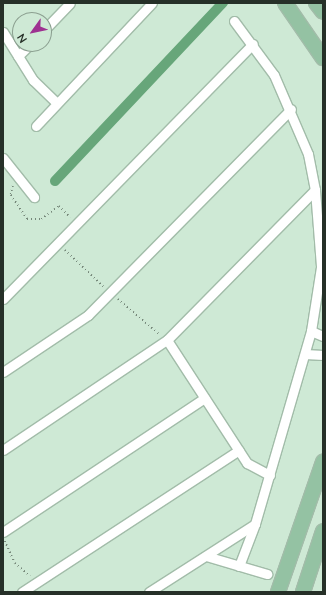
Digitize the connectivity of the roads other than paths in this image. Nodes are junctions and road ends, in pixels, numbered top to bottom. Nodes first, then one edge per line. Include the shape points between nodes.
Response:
1 (70, 3) edge
2 (152, 3) edge
3 (285, 3) edge
4 (316, 3) edge
5 (323, 12) edge
6 (234, 21) dead end
7 (52, 22) edge
8 (3, 32) edge
9 (253, 44) junction
10 (22, 52) edge
11 (18, 56) junction
12 (323, 58) edge
13 (57, 104) junction
14 (291, 109) junction
15 (36, 126) dead end
16 (3, 158) edge
17 (316, 190) junction
18 (34, 197) dead end
19 (3, 299) edge
20 (311, 331) junction
21 (323, 336) edge
22 (167, 340) junction
23 (305, 354) junction
24 (323, 355) edge
25 (3, 372) edge
26 (205, 398) junction
27 (3, 450) edge
28 (238, 450) junction
29 (323, 462) edge
30 (270, 475) junction
31 (255, 524) junction
32 (323, 531) edge
33 (3, 532) edge
34 (206, 556) junction
35 (239, 566) junction
36 (266, 574) dead end
37 (22, 592) edge
38 (149, 592) edge
39 (278, 592) edge
40 (303, 592) edge

1 - 7 street
2 - 13 street
3 - 12 main road
4 - 5 main road
6 - 9 street
8 - 11 street
9 - 14 street
9 - 19 street
10 - 11 street
11 - 13 street via 33,80
13 - 15 street
14 - 17 street
14 - 25 street via 88,315
16 - 18 street
17 - 20 street via 321,267
17 - 22 street
20 - 21 street
20 - 23 street
22 - 26 street
22 - 27 street
23 - 24 street
23 - 30 street
26 - 28 street
26 - 33 street
28 - 30 street via 253,467
28 - 37 street
29 - 39 main road
30 - 31 street
31 - 34 street
31 - 35 street
32 - 40 main road
34 - 35 street
34 - 38 street
35 - 36 street

